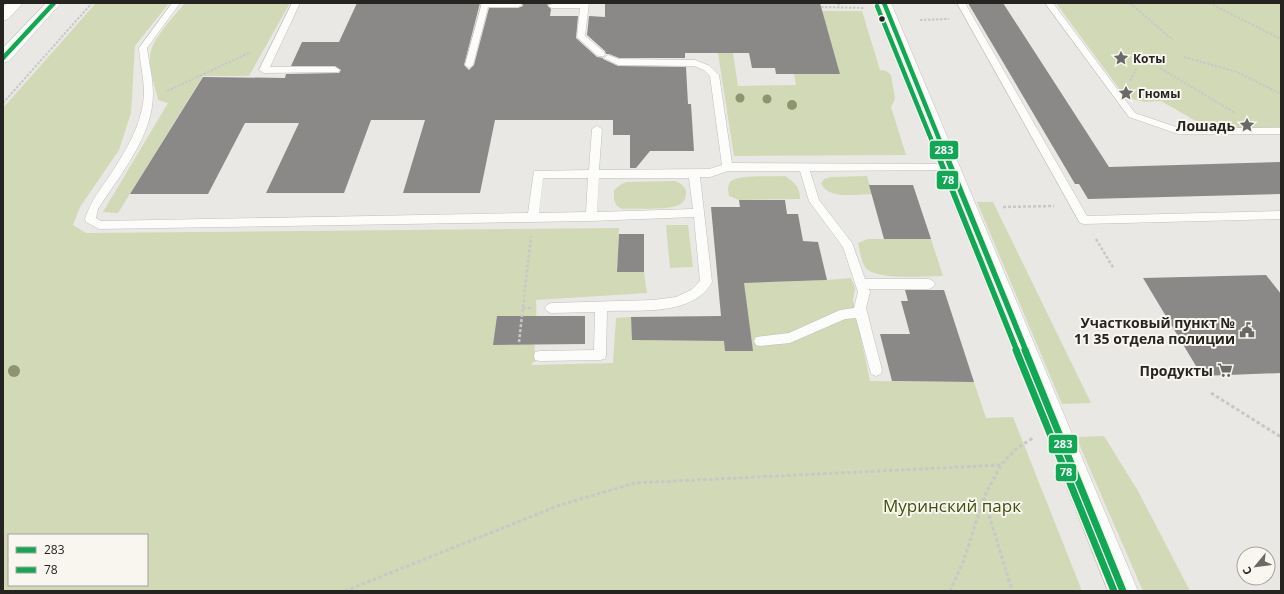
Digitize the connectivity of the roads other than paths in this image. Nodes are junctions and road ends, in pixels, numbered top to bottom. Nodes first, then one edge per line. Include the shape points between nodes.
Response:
1 (16, 3) edge
2 (54, 3) edge
3 (176, 3) edge
4 (296, 3) edge
5 (884, 3) edge
6 (960, 3) edge
7 (1049, 3) edge
8 (585, 4) edge
9 (518, 5) dead end
10 (552, 6) dead end
11 (3, 16) edge
12 (3, 58) edge
13 (469, 65) dead end
14 (335, 70) dead end
15 (596, 128) dead end
16 (1281, 131) edge
17 (950, 166) junction
18 (727, 167) junction
19 (804, 167) junction
20 (595, 174) junction
21 (694, 174) junction
22 (699, 213) junction
23 (1281, 215) edge
24 (533, 217) junction
25 (591, 217) junction
26 (861, 284) junction
27 (929, 284) dead end
28 (601, 306) junction
29 (551, 308) dead end
30 (862, 312) junction
31 (760, 341) dead end
32 (540, 356) dead end
33 (876, 370) dead end
34 (1123, 591) edge

1 - 11 street
2 - 12 street
3 - 24 lane via 143,48 148,99 144,121 131,148 93,209 90,219 99,224
4 - 14 lane via 264,70
5 - 17 street
6 - 23 lane via 1084,220
7 - 16 lane via 1132,115 1178,131
8 - 10 lane
8 - 18 lane via 582,37 605,56 618,62 695,63 707,68 714,75
9 - 13 lane via 485,5
15 - 20 lane
17 - 19 lane
17 - 34 street
18 - 19 lane
18 - 21 lane via 710,173
19 - 26 lane via 814,201 848,246
20 - 21 lane
20 - 24 lane via 538,174
20 - 25 lane
21 - 22 lane
22 - 25 lane
22 - 28 lane via 706,282 695,293 678,302
24 - 25 lane
26 - 27 lane
26 - 30 lane via 864,292 860,308
28 - 29 lane
28 - 32 lane via 600,356
30 - 31 lane via 844,314 790,338
30 - 33 lane

